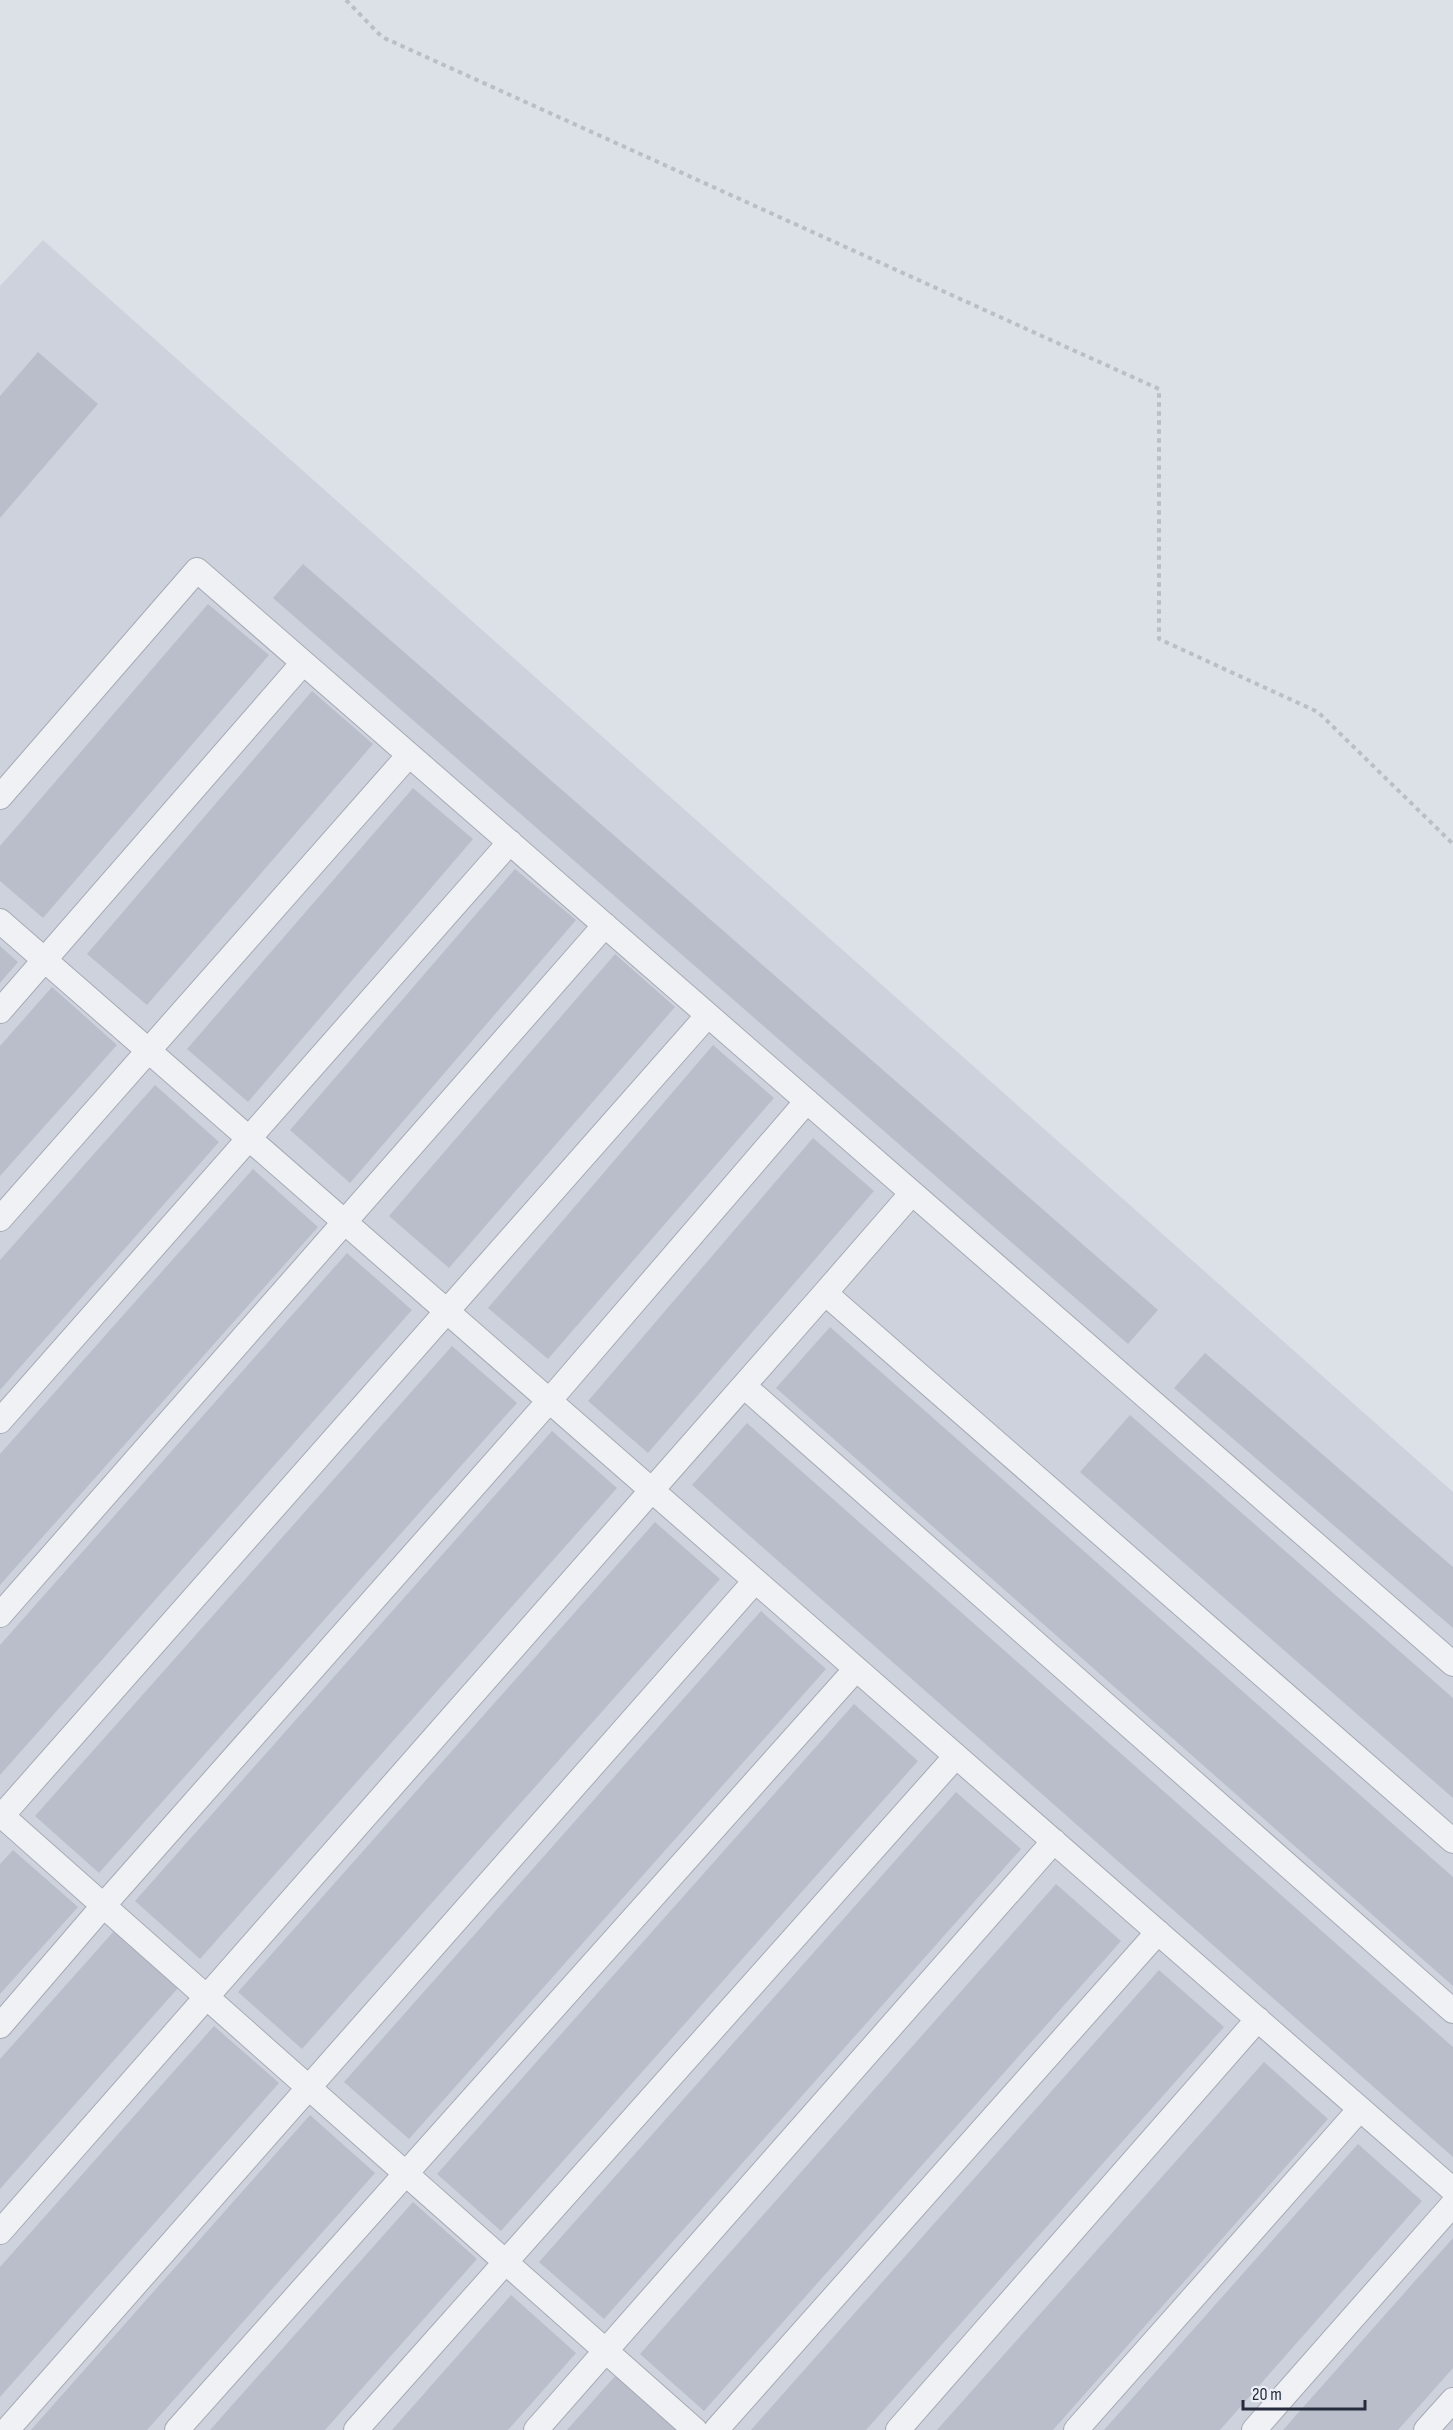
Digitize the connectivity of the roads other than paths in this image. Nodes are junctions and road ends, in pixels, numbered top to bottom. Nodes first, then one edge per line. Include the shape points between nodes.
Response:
1 (303, 663) junction
2 (409, 754) junction
3 (0, 797) edge
4 (510, 842) junction
5 (0, 921) edge
6 (605, 925) junction
7 (45, 960) junction
8 (0, 1011) edge
9 (708, 1015) junction
10 (148, 1050) junction
11 (807, 1101) junction
12 (250, 1139) junction
13 (912, 1193) junction
14 (0, 1219) edge
15 (346, 1223) junction
16 (825, 1293) junction
17 (447, 1312) junction
18 (744, 1386) junction
19 (549, 1401) junction
20 (0, 1421) edge
21 (652, 1491) junction
22 (755, 1581) junction
23 (0, 1615) edge
24 (1453, 1664) edge
25 (856, 1669) junction
26 (956, 1756) junction
27 (1, 1816) edge
28 (1054, 1841) junction
29 (1453, 1841) edge
30 (103, 1906) junction
31 (1158, 1932) junction
32 (207, 1998) junction
33 (1453, 2011) edge
34 (1258, 2019) junction
35 (0, 2026) edge
36 (309, 2087) junction
37 (1360, 2109) junction
38 (405, 2173) junction
39 (1453, 2190) edge
40 (1453, 2204) edge
41 (0, 2232) edge
42 (505, 2261) junction
43 (606, 2351) junction
44 (1453, 2400) edge
45 (7, 2430) edge
46 (177, 2430) edge
47 (356, 2430) edge
48 (536, 2430) edge
49 (695, 2430) edge
50 (716, 2430) edge
51 (898, 2430) edge
52 (1076, 2430) edge
53 (1254, 2430) edge
54 (1426, 2430) edge

1 - 2 lane
1 - 3 lane via 197,570
1 - 7 lane
2 - 4 lane
2 - 10 lane
4 - 6 lane
4 - 12 lane
5 - 7 lane
6 - 9 lane
6 - 15 lane
7 - 8 lane
7 - 10 lane
9 - 11 lane
9 - 17 lane
10 - 12 lane
10 - 14 lane
11 - 13 lane
11 - 19 lane
12 - 15 lane
12 - 20 lane
13 - 16 lane
13 - 24 lane
15 - 17 lane
15 - 23 lane
16 - 18 lane
16 - 29 lane
17 - 19 lane
17 - 27 lane
18 - 21 lane
18 - 33 lane
19 - 21 lane
19 - 30 lane
21 - 22 lane
21 - 32 lane
22 - 25 lane
22 - 36 lane
25 - 26 lane
25 - 38 lane
26 - 28 lane
26 - 42 lane
27 - 30 lane
28 - 31 lane
28 - 43 lane
30 - 32 lane
30 - 35 lane
31 - 34 lane
31 - 50 lane
32 - 36 lane
32 - 41 lane
34 - 37 lane
34 - 51 lane
36 - 38 lane
36 - 45 lane
37 - 39 lane
37 - 52 lane
38 - 42 lane
38 - 46 lane
40 - 53 lane
42 - 43 lane
42 - 47 lane
43 - 48 lane
43 - 49 lane
44 - 54 lane

